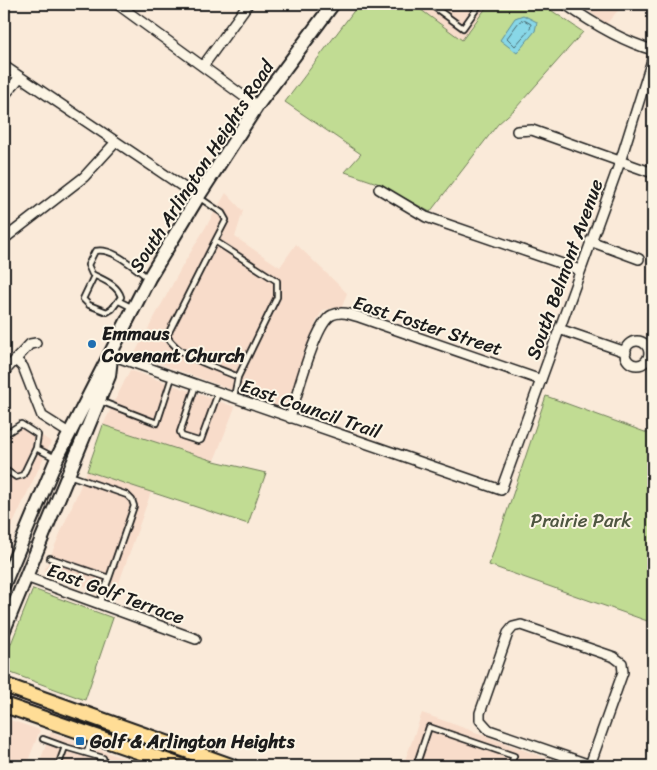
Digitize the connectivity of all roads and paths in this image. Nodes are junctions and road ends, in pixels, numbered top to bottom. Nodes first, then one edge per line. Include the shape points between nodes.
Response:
1 (116, 4) edge
2 (248, 4) edge
3 (333, 4) edge
4 (430, 4) edge
5 (480, 4) edge
6 (565, 4) edge
7 (127, 6) edge
8 (653, 50) edge
9 (653, 57) edge
10 (4, 66) edge
11 (203, 66) junction
12 (20, 77) junction
13 (4, 96) edge
14 (257, 106) junction
15 (518, 131) dead end
16 (115, 143) junction
17 (620, 162) junction
18 (653, 173) edge
19 (379, 189) dead end
20 (198, 197) junction
21 (4, 239) edge
22 (215, 241) junction
23 (590, 241) junction
24 (639, 259) dead end
25 (580, 270) junction
26 (94, 276) junction
27 (149, 278) junction
28 (119, 301) junction
29 (134, 309) junction
30 (559, 329) junction
31 (36, 343) dead end
32 (626, 352) dead end
33 (111, 355) junction
34 (17, 361) junction
35 (4, 372) edge
36 (172, 377) junction
37 (238, 377) junction
38 (541, 380) junction
39 (196, 385) junction
40 (218, 393) junction
41 (233, 398) junction
42 (98, 400) junction
43 (290, 418) junction
44 (69, 433) junction
45 (4, 435) edge
46 (36, 448) junction
47 (57, 458) junction
48 (4, 470) edge
49 (68, 474) junction
50 (501, 490) joint
51 (4, 516) edge
52 (4, 522) edge
53 (50, 558) dead end
54 (26, 577) junction
55 (109, 578) junction
56 (4, 584) edge
57 (99, 604) junction
58 (4, 630) edge
59 (196, 639) dead end
60 (4, 685) edge
61 (4, 705) edge
62 (92, 736) junction
63 (42, 739) dead end
64 (65, 746) junction
65 (88, 752) junction
66 (58, 766) edge
67 (104, 766) edge
68 (181, 766) edge
69 (231, 766) edge
70 (416, 766) edge
71 (510, 766) edge
72 (592, 766) edge

1 - 7 street
2 - 11 street
3 - 14 main road, South Arlington Heights Road
4 - 5 lane via 463,28
6 - 8 street via 601,28 637,46
7 - 11 street
9 - 17 street, South Belmont Avenue
10 - 12 street
11 - 14 street
12 - 13 street
12 - 16 street
14 - 20 main road, South Arlington Heights Road
15 - 17 street via 532,130
16 - 20 street
16 - 21 street via 84,177
17 - 18 street
17 - 23 street, South Belmont Avenue
19 - 25 street via 426,217
20 - 22 lane via 222,213 226,220
20 - 27 main road, South Arlington Heights Road
22 - 37 lane via 277,281 277,298
22 - 37 lane via 168,336 171,343 191,356
23 - 24 street
23 - 25 street, South Belmont Avenue
25 - 30 street, South Belmont Avenue
26 - 27 lane via 88,265 95,252 102,250 112,253
26 - 28 lane via 119,290
26 - 28 lane via 83,299 89,306 107,312
27 - 29 main road, South Arlington Heights Road
28 - 29 lane
29 - 33 main road, South Arlington Heights Road
30 - 32 street
30 - 38 street, South Belmont Avenue
31 - 34 street via 30,344
33 - 36 street, East Council Trail
33 - 42 main road, South Arlington Heights Road via 109,376
33 - 44 main road, South Arlington Heights Road
34 - 35 street
34 - 44 street via 23,367 42,416
36 - 39 street, East Council Trail
36 - 42 lane via 157,423
37 - 41 lane
38 - 43 street, East Foster Street via 341,313 326,320 317,334
38 - 50 street, South Belmont Avenue
39 - 40 street, East Council Trail
39 - 40 lane via 180,432 182,436 198,442
40 - 41 street, East Council Trail
41 - 43 street, East Council Trail
42 - 49 main road, South Arlington Heights Road
43 - 50 street, East Council Trail
44 - 47 main road, South Arlington Heights Road
45 - 46 lane via 21,424 38,435
46 - 47 lane
46 - 48 lane via 23,475 16,477
47 - 56 main road, South Arlington Heights Road
49 - 54 main road, South Arlington Heights Road
49 - 55 lane via 132,500 134,506
51 - 52 lane
53 - 55 lane
54 - 57 street, East Golf Terrace
54 - 58 main road, South Arlington Heights Road
55 - 57 lane
57 - 59 street, East Golf Terrace
60 - 69 main road
61 - 62 main road
62 - 65 lane
62 - 68 main road
63 - 64 lane
64 - 65 lane
64 - 66 lane
65 - 67 lane via 102,758
70 - 71 lane via 429,727 514,756
72 - 72 street via 489,730 480,720 508,633 513,627 521,625 614,657 622,663 623,672

